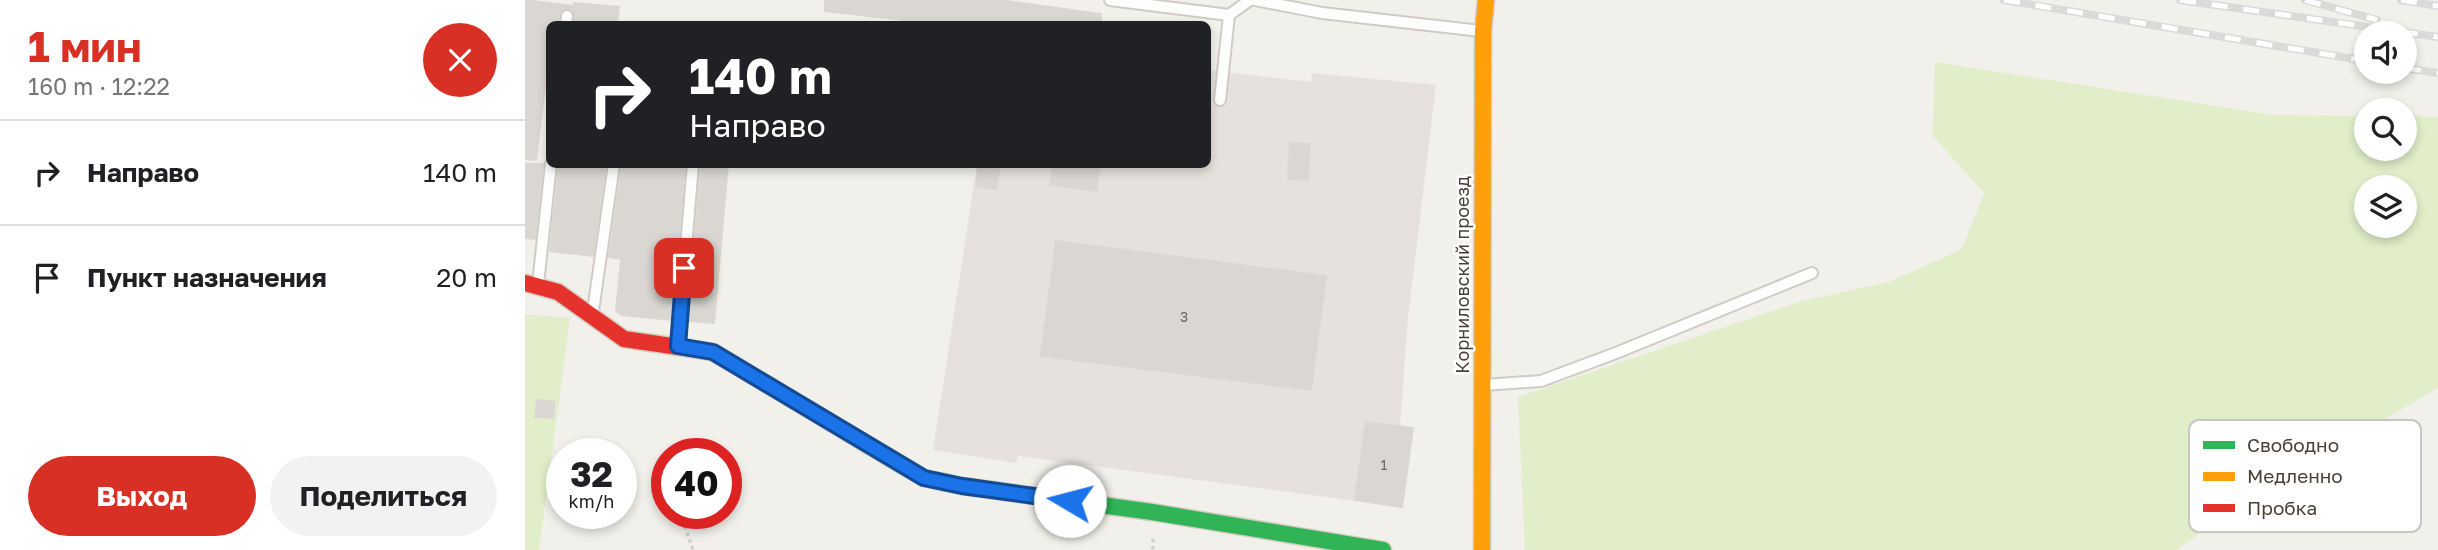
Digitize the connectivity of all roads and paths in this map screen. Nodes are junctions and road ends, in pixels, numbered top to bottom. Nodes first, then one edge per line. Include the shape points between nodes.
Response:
1 (1110, 0) edge
2 (1252, 0) edge
3 (1486, 0) edge
4 (1229, 15) junction
5 (1483, 31) junction
6 (1220, 100) dead end
7 (550, 168) edge
8 (613, 168) edge
9 (693, 168) edge
10 (1812, 273) dead end
11 (531, 284) edge
12 (592, 315) junction
13 (678, 346) junction
14 (1481, 385) junction
15 (686, 529) edge
16 (693, 550) edge
17 (1383, 550) edge
18 (1482, 550) edge

1 - 4 lane
2 - 4 lane
2 - 5 lane via 1322,13
3 - 5 street, Корниловский проезд
4 - 6 lane
5 - 14 street, Корниловский проезд
7 - 11 lane
8 - 12 lane
9 - 13 lane
10 - 14 lane via 1541,381
11 - 12 street via 558,292
12 - 13 street via 624,339
13 - 17 street via 713,352 924,478
14 - 18 street, Корниловский проезд
15 - 16 path

